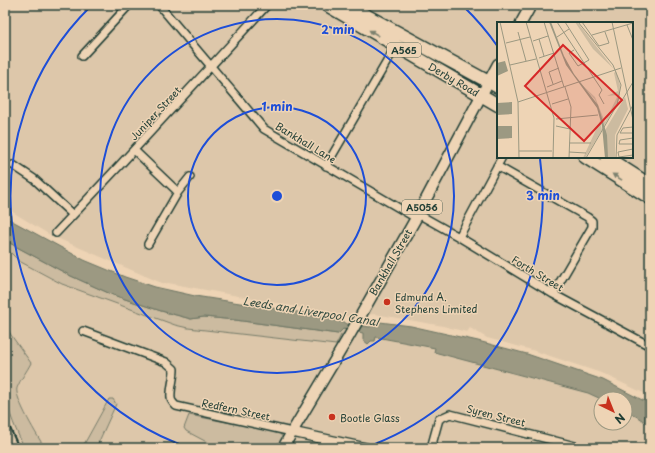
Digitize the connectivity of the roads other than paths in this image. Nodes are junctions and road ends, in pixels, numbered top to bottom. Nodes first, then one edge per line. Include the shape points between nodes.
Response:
1 (129, 5) edge
2 (159, 5) edge
3 (267, 5) edge
4 (326, 5) edge
5 (347, 5) edge
6 (531, 5) edge
7 (522, 22) edge
8 (416, 42) junction
9 (396, 46) junction
10 (82, 56) dead end
11 (211, 67) junction
12 (497, 68) edge
13 (493, 84) edge
14 (481, 95) junction
15 (497, 97) edge
16 (497, 103) edge
17 (134, 150) junction
18 (501, 158) edge
19 (587, 158) edge
20 (608, 158) edge
21 (13, 165) dead end
22 (326, 166) junction
23 (497, 166) junction
24 (190, 177) dead end
25 (650, 185) edge
26 (178, 192) junction
27 (650, 198) edge
28 (73, 215) junction
29 (417, 216) junction
30 (56, 232) dead end
31 (459, 237) junction
32 (148, 244) dead end
33 (553, 294) junction
34 (83, 331) dead end
35 (650, 346) edge
36 (292, 432) junction
37 (283, 448) edge
38 (366, 448) edge
39 (431, 448) edge
40 (575, 448) edge

1 - 10 street
2 - 11 street, Bankhall Lane
3 - 11 street, Juniper Street
9 -> 4 highway, Derby Road / A565
5 - 8 highway, Derby Road / A565
6 - 7 main road
8 - 13 highway, Derby Road / A565
8 - 14 highway via 427,56 477,84
9 - 14 highway, Derby Road / A565
9 - 22 street
11 - 17 street, Juniper Street
11 - 22 street, Bankhall Lane via 264,129
12 - 13 main road, A5056
13 - 14 main road, A5056
13 - 15 highway via 489,89
14 - 16 highway, Derby Road / A565
14 - 29 main road, Bankhall Street / A5056
17 - 26 street
17 - 28 street, Juniper Street
18 - 23 street
27 -> 19 highway
20 - 25 highway
21 - 28 street via 34,179
22 - 29 street, Bankhall Lane
23 - 31 street
23 - 33 street via 592,222 592,227
24 - 26 street
26 - 32 street
28 - 30 street, Juniper Street
29 - 31 street, Forth Street
29 - 36 main road, Bankhall Street / A5056
31 - 33 street, Forth Street
33 - 35 street, Forth Street
34 - 36 street, Redfern Street via 166,362 174,369 171,400 176,406
36 - 37 main road, Bankhall Street / A5056
36 - 38 main road
39 - 40 street, Syren Street via 439,419 450,414 576,446

